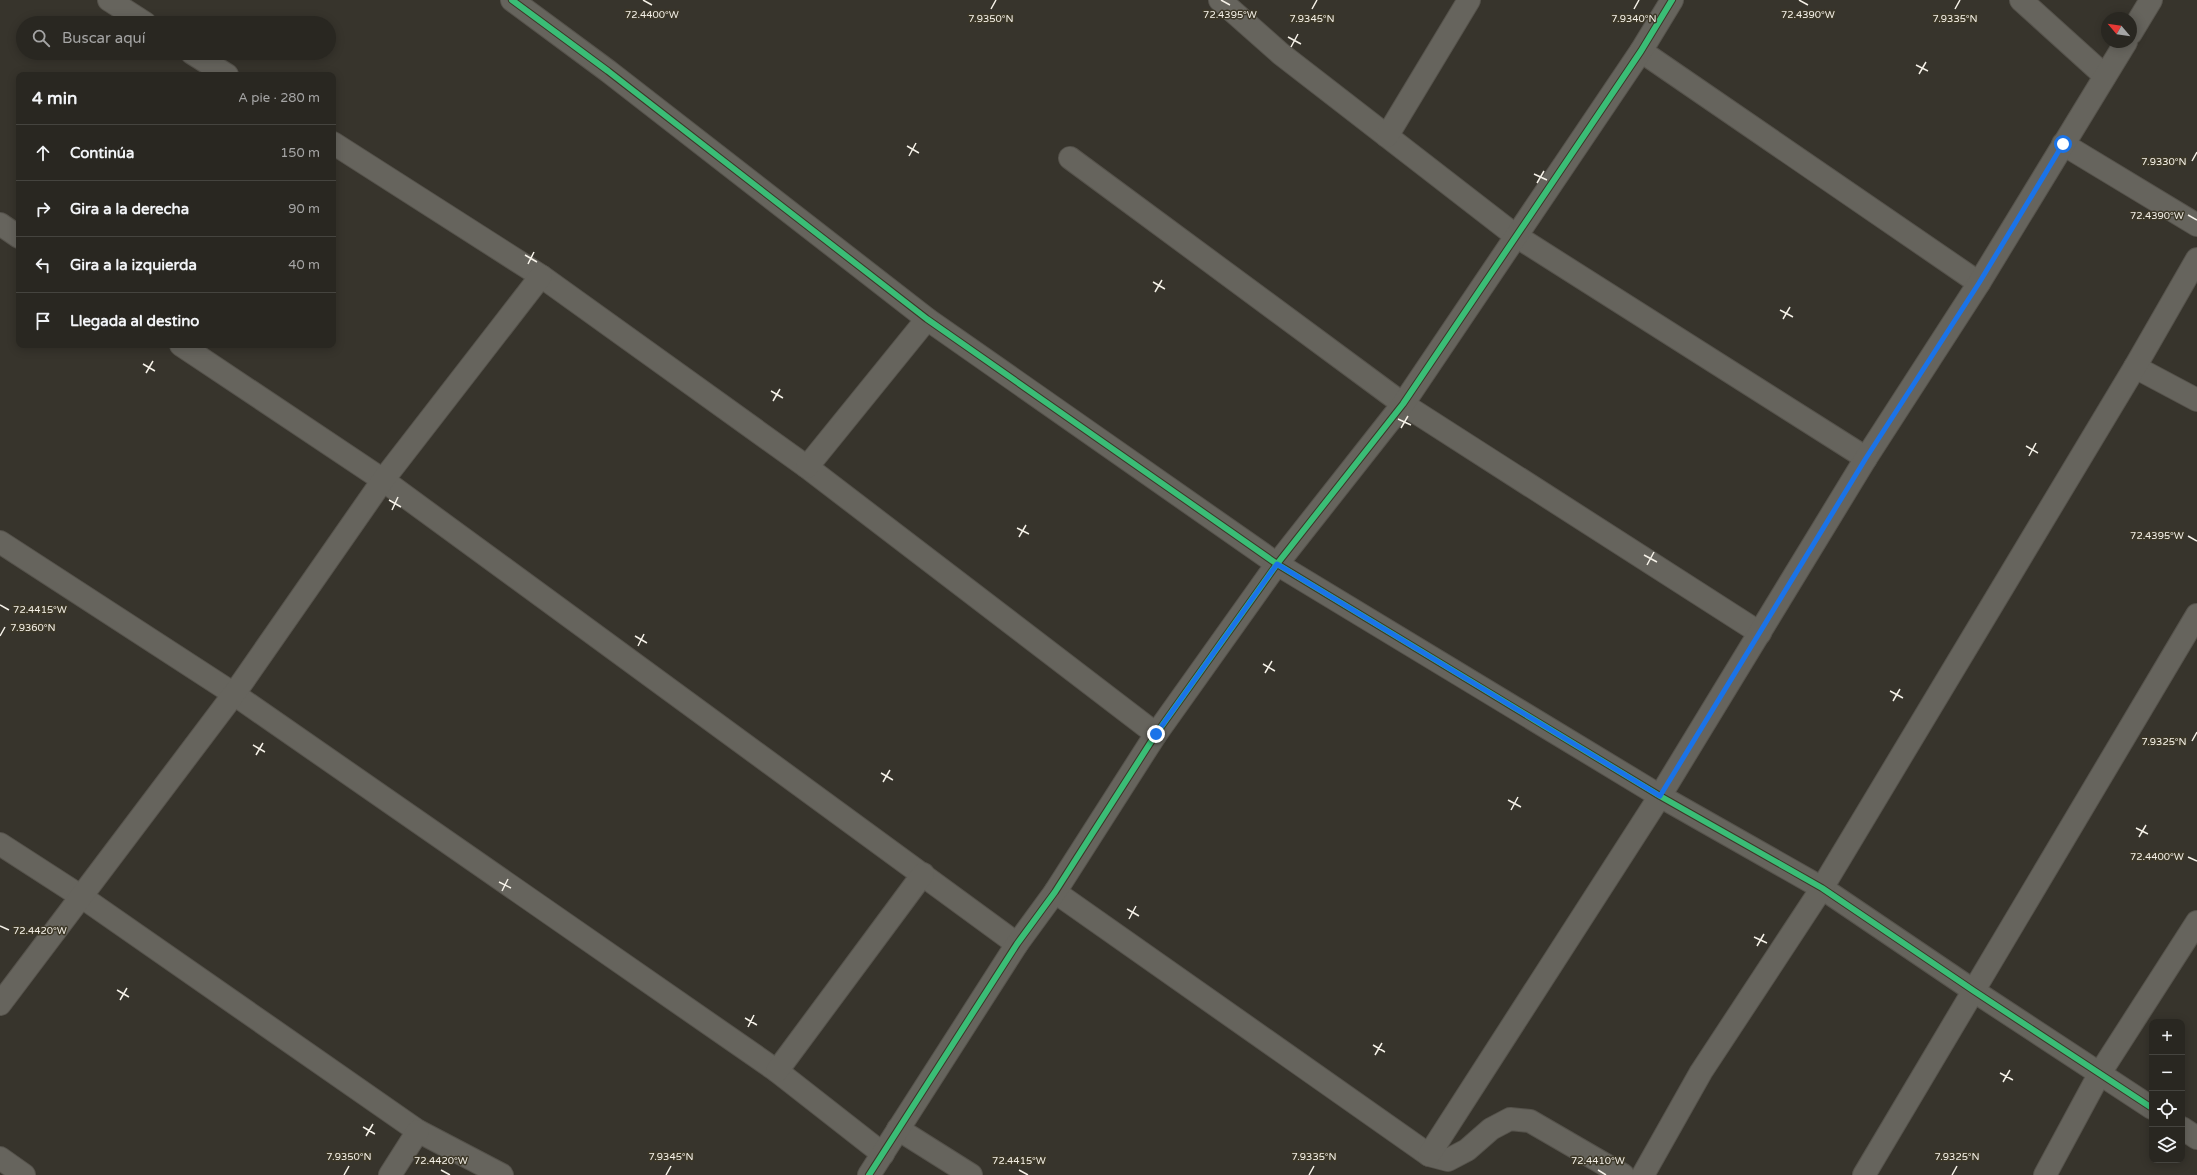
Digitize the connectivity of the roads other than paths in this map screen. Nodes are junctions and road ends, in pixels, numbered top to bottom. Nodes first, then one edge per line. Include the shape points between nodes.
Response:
1 (109, 0) edge
2 (512, 0) edge
3 (1220, 0) edge
4 (1469, 0) edge
5 (1672, 0) edge
6 (2021, 0) edge
7 (2151, 0) edge
8 (134, 16) edge
9 (2137, 23) edge
10 (2122, 48) edge
11 (1640, 51) junction
12 (203, 60) edge
13 (222, 72) edge
14 (2105, 76) junction
15 (1387, 136) junction
16 (2063, 144) junction
17 (336, 145) edge
18 (1070, 158) dead end
19 (0, 224) edge
20 (2197, 225) edge
21 (16, 235) edge
22 (1516, 236) junction
23 (2197, 259) edge
24 (541, 276) junction
25 (1979, 283) junction
26 (927, 319) junction
27 (185, 348) edge
28 (2135, 367) junction
29 (2197, 400) edge
30 (1403, 404) junction
31 (1866, 458) junction
32 (807, 467) junction
33 (383, 480) junction
34 (0, 542) edge
35 (1277, 564) junction
36 (2197, 615) edge
37 (1760, 633) junction
38 (234, 694) junction
39 (1156, 734) junction
40 (1660, 796) junction
41 (0, 844) edge
42 (923, 874) junction
43 (1822, 888) junction
44 (1055, 892) junction
45 (82, 897) junction
46 (2197, 922) edge
47 (1016, 944) junction
48 (1974, 991) junction
49 (0, 1004) edge
50 (777, 1071) junction
51 (2100, 1073) junction
52 (2149, 1106) edge
53 (898, 1129) junction
54 (2185, 1130) edge
55 (418, 1131) junction
56 (2197, 1138) edge
57 (883, 1154) junction
58 (0, 1158) edge
59 (1438, 1163) edge
60 (24, 1175) edge
61 (390, 1175) edge
62 (502, 1175) edge
63 (869, 1175) edge
64 (971, 1175) edge
65 (1624, 1175) edge
66 (1643, 1175) edge
67 (1864, 1175) edge
68 (2045, 1175) edge

1 - 8 street
2 - 26 street via 608,71
3 - 15 street via 1281,54
4 - 15 street
5 - 11 street
6 - 14 street
7 - 9 street
10 - 14 street
11 - 22 street
11 - 25 street
12 - 13 street
14 - 16 street
15 - 22 street
16 - 20 street
16 - 25 street
17 - 24 street
18 - 30 street
19 - 21 street
22 - 30 street
22 - 31 street
23 - 28 street
24 - 32 street
24 - 33 street
25 - 31 street
26 - 32 street
26 - 35 street
27 - 33 street
28 - 29 street
28 - 43 street
30 - 35 street
30 - 37 street
31 - 37 street
32 - 39 street
33 - 38 street
33 - 42 street
34 - 38 street
35 - 39 street
35 - 40 street
36 - 48 street
37 - 40 street
38 - 45 street
38 - 50 street
39 - 44 street
40 - 43 street
40 - 59 street
41 - 45 street
42 - 47 street
42 - 50 street
43 - 48 street
43 - 66 street via 1701,1072
44 - 47 street
44 - 59 street
45 - 49 street
45 - 55 street
46 - 51 street
47 - 53 street
48 - 51 street
48 - 67 street
50 - 57 street
51 - 52 street
51 - 68 street
53 - 57 street
53 - 64 street
54 - 56 street
55 - 61 street
55 - 62 street
57 - 63 street
58 - 60 street
59 - 65 street via 1467,1150 1491,1128 1510,1119 1530,1121

